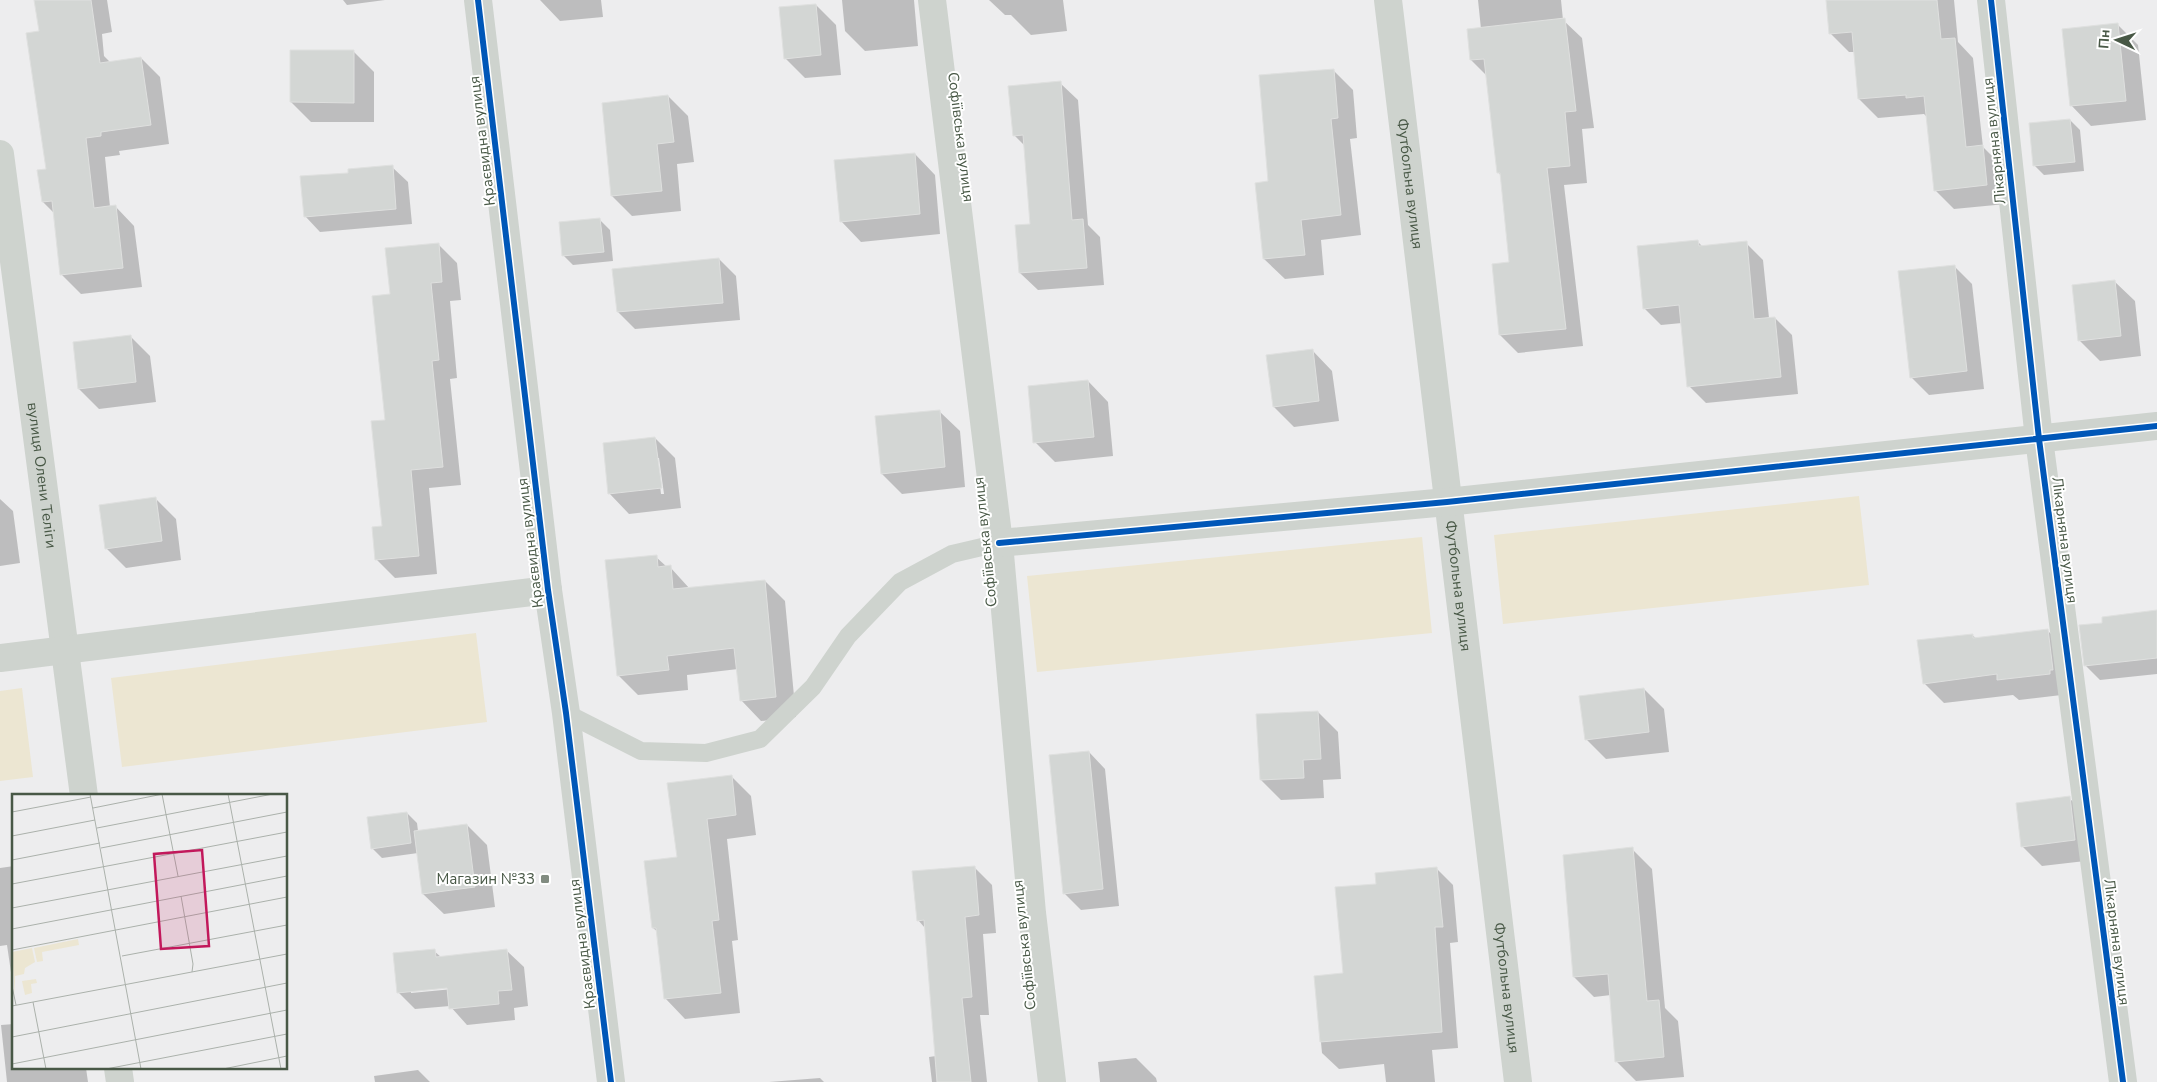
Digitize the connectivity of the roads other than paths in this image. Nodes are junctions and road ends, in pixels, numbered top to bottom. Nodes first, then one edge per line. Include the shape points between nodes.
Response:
1 (478, 0) edge
2 (932, 0) edge
3 (1388, 0) edge
4 (1991, 0) edge
5 (0, 154) edge
6 (2157, 426) edge
7 (2039, 439) junction
8 (1448, 502) junction
9 (999, 542) junction
10 (548, 590) junction
11 (65, 650) junction
12 (0, 658) edge
13 (566, 713) junction
14 (84, 794) edge
15 (611, 1082) edge
16 (1052, 1082) edge
17 (1518, 1082) edge
18 (2123, 1082) edge

1 - 10 street, Краєвидна вулиця
2 - 9 street, Софіївська вулиця
3 - 8 street, Футбольна вулиця
4 - 7 street, Лікарняна вулиця
5 - 11 street, вулиця Олени Теліги
6 - 7 street
7 - 8 street
7 - 18 street, Лікарняна вулиця
8 - 9 street
8 - 17 street, Футбольна вулиця
9 - 13 lane via 952,554 900,582 848,636 813,687 760,739 706,753 641,751
9 - 16 street, Софіївська вулиця via 1032,913
10 - 11 street
10 - 13 street, Краєвидна вулиця
11 - 12 street
11 - 14 street, вулиця Олени Теліги
13 - 15 street, Краєвидна вулиця

